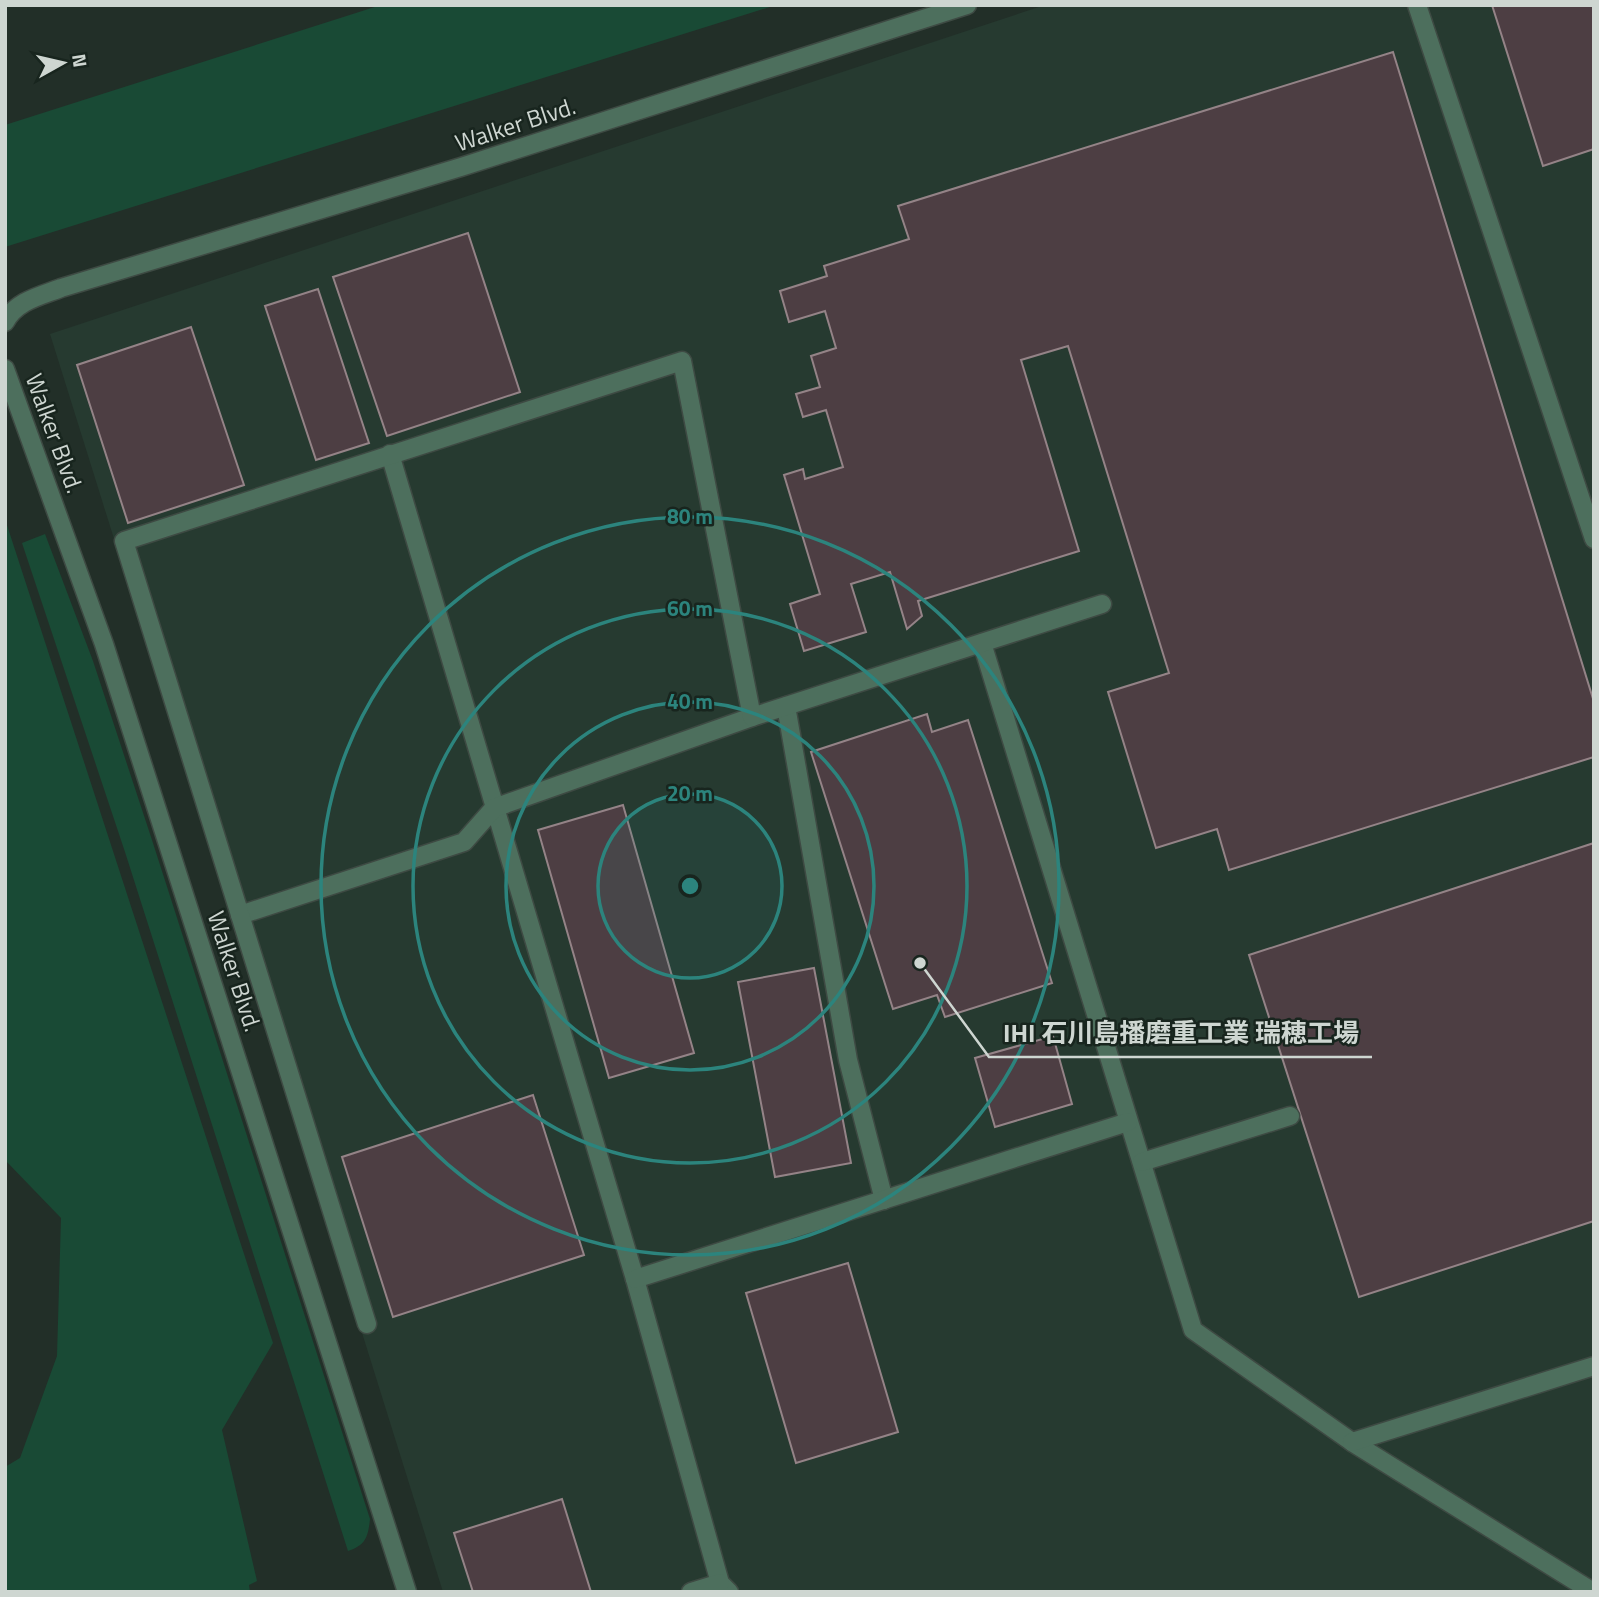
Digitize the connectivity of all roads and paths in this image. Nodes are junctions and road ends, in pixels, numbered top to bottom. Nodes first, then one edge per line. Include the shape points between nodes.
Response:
1 (967, 5) edge
2 (1417, 5) edge
3 (5, 322) edge
4 (5, 369) edge
5 (390, 454) junction
6 (1594, 539) edge
7 (1102, 604) dead end
8 (982, 643) junction
9 (786, 706) junction
10 (752, 717) junction
11 (494, 808) junction
12 (240, 915) junction
13 (1290, 1116) dead end
14 (1128, 1122) junction
15 (1142, 1162) junction
16 (884, 1200) junction
17 (635, 1279) junction
18 (367, 1324) dead end
19 (1594, 1366) edge
20 (1352, 1442) junction
21 (725, 1587) edge
22 (407, 1592) edge
23 (691, 1592) edge
24 (1592, 1592) edge

1 - 3 lane, Walker Blvd. via 461,167 61,288 24,302
2 - 6 lane
4 - 22 lane, Walker Blvd. via 104,645
5 - 10 lane via 682,361
5 - 11 lane
5 - 12 lane via 124,541
7 - 8 lane
8 - 9 lane
8 - 14 lane
9 - 10 lane
9 - 16 lane via 848,1060
10 - 11 lane
11 - 12 lane via 464,842
11 - 17 lane
12 - 18 lane
13 - 15 lane
14 - 15 lane
14 - 16 lane
15 - 20 lane via 1193,1330
16 - 17 lane
17 - 21 lane
19 - 20 lane
20 - 24 lane
21 - 23 lane

